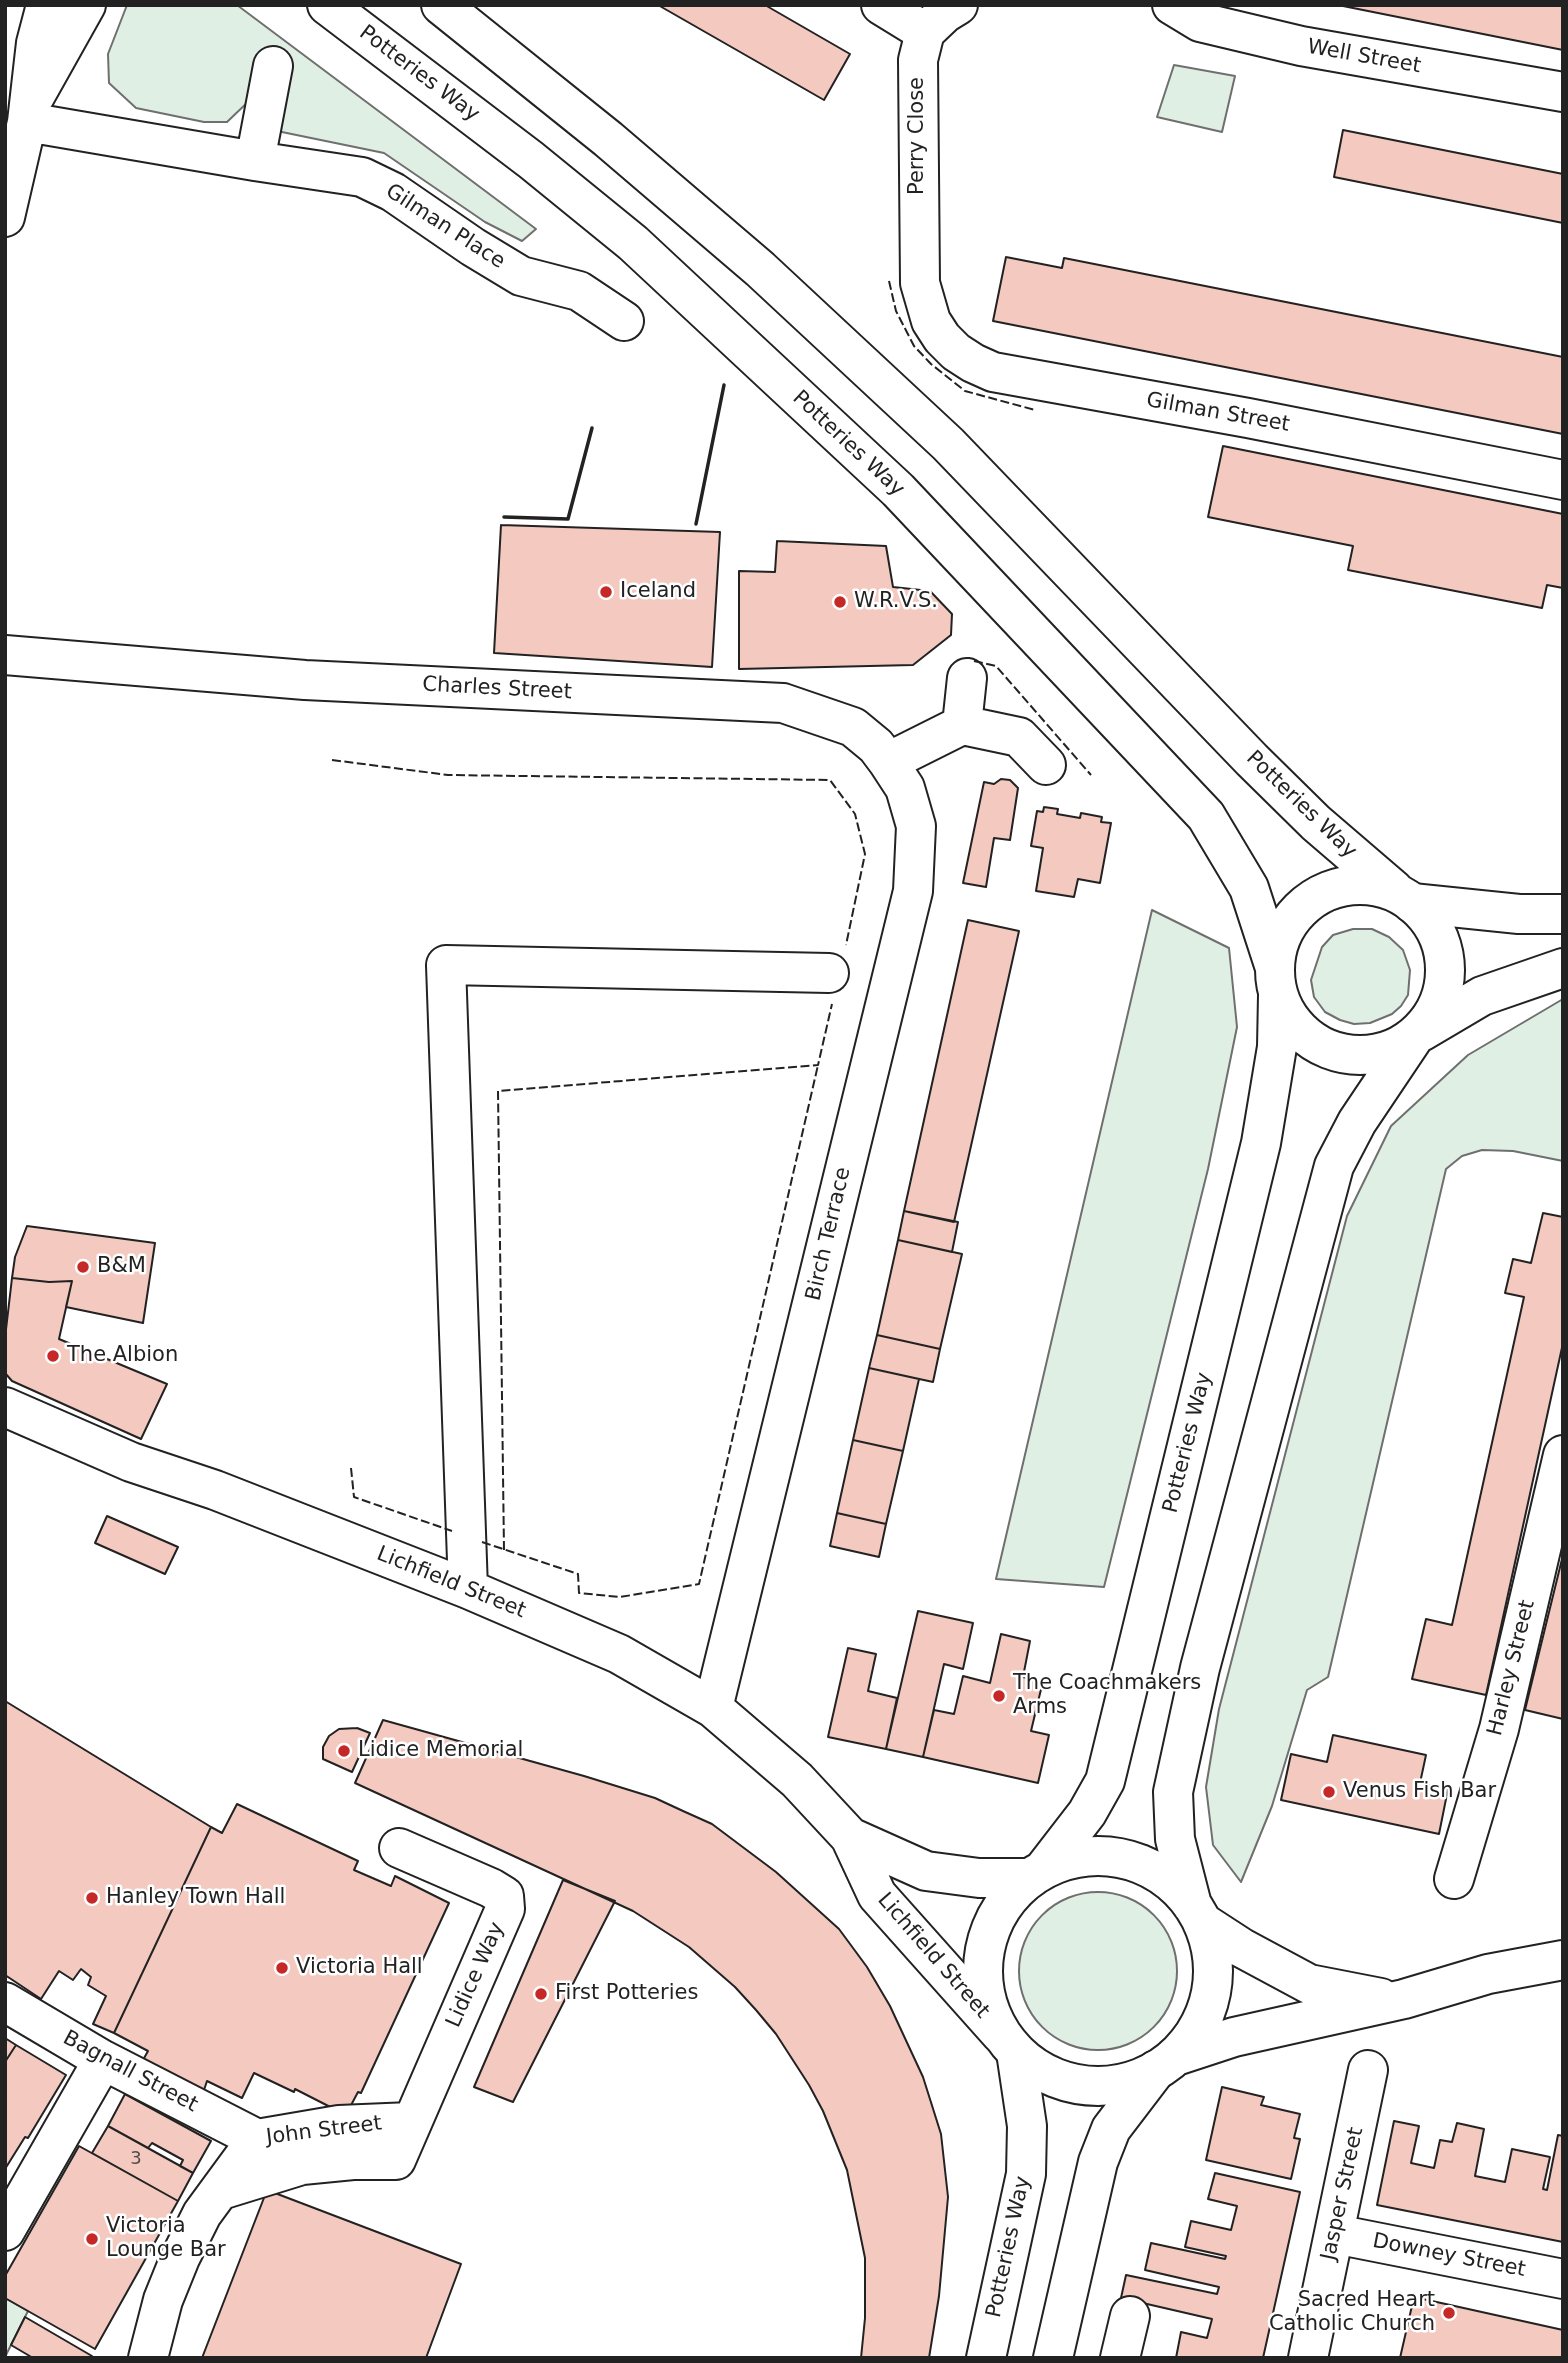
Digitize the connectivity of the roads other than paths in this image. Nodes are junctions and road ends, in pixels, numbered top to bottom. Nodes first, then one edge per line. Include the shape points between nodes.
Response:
1 (46, 5) edge
2 (86, 5) edge
3 (327, 5) edge
4 (441, 5) edge
5 (881, 5) edge
6 (958, 5) edge
7 (1172, 5) edge
8 (925, 32) junction
9 (273, 66) dead end
10 (1563, 92) edge
11 (29, 113) junction
12 (255, 161) junction
13 (5, 217) edge
14 (920, 283) joint
15 (624, 321) dead end
16 (1563, 480) edge
17 (5, 655) edge
18 (967, 678) dead end
19 (962, 725) junction
20 (888, 762) junction
21 (1046, 765) dead end
22 (1403, 897) junction
23 (1563, 915) edge
24 (1563, 968) edge
25 (829, 974) dead end
26 (1276, 980) junction
27 (1416, 1036) junction
28 (5, 1407) edge
29 (1563, 1455) edge
30 (468, 1589) junction
31 (713, 1708) junction
32 (850, 1837) junction
33 (399, 1847) dead end
34 (1036, 1874) junction
35 (1454, 1880) dead end
36 (1197, 1913) junction
37 (1563, 1960) edge
38 (1394, 2001) junction
39 (5, 2002) edge
40 (1008, 2043) junction
41 (103, 2060) junction
42 (1166, 2063) junction
43 (1368, 2070) dead end
44 (411, 2122) junction
45 (257, 2139) junction
46 (396, 2160) joint
47 (222, 2190) junction
48 (5, 2231) edge
49 (1335, 2234) junction
50 (1563, 2279) edge
51 (1130, 2316) dead end
52 (148, 2358) edge
53 (986, 2358) edge
54 (1053, 2358) edge
55 (1121, 2358) edge
56 (1308, 2358) edge

1 - 11 main road via 36,43
2 - 11 main road
3 - 26 main road, Potteries Way via 633,243 898,490 1206,816 1249,888
4 - 22 main road, Potteries Way via 760,269 977,472 1316,823
5 - 8 main road
6 - 8 main road
7 - 10 main road, Well Street via 1200,22 1301,46
8 - 14 main road, Perry Close via 918,60
9 - 12 main road
11 - 12 main road, Gilman Place
11 - 13 main road
12 - 15 main road, Gilman Place via 362,177 393,192 521,276 579,291
14 - 16 main road, Gilman Street via 942,338 956,352 993,372
17 - 20 main road, Charles Street via 305,680 783,703 853,727
18 - 19 main road
19 - 20 main road
19 - 21 main road via 1019,737
20 - 31 main road, Birch Terrace via 905,788 916,827 913,891
22 - 23 main road via 1519,915
22 - 26 main road via 1364,884 1313,898 1295,914 1280,940
22 - 27 main road via 1423,910 1439,935 1447,968 1443,997
24 - 27 main road via 1482,996
25 - 30 main road via 446,965
26 - 27 main road via 1291,1022 1315,1044 1343,1055 1386,1053
26 - 34 main road, Potteries Way via 1276,1047 1261,1143 1105,1781 1087,1813
27 - 36 main road via 1357,1122 1334,1166 1200,1668 1174,1792 1175,1839
28 - 30 main road, Lichfield Street via 131,1462
29 - 35 main road, Harley Street via 1499,1730
30 - 31 main road, Lichfield Street via 619,1654
31 - 32 main road, Lichfield Street via 797,1780
32 - 34 main road, Lichfield Street via 926,1871 979,1878
32 - 40 main road, Lichfield Street via 877,1895
33 - 44 main road, Lidice Way via 491,1888 503,1896 505,1909
34 - 36 main road via 1081,1857 1128,1860 1162,1875
34 - 40 main road via 1009,1897 993,1921 983,1963 989,2010
36 - 38 main road via 1242,1948 1309,1984
36 - 42 main road via 1211,1952 1211,1989 1199,2025
37 - 38 main road via 1488,1974
38 - 42 main road via 1234,2037
39 - 41 main road, Bagnall Street
40 - 42 main road via 1050,2076 1081,2085 1125,2083
40 - 53 main road, Potteries Way via 1027,2126 1026,2174
41 - 45 main road, Bagnall Street
41 - 48 main road
42 - 54 main road via 1111,2129 1098,2162
43 - 49 main road, Jasper Street
44 - 45 main road, John Street via 339,2125
44 - 46 main road, Lidice Way
45 - 47 main road, John Street
46 - 47 main road, John Street via 302,2165
47 - 52 main road, John Street via 202,2214 180,2258
49 - 50 main road, Downey Street
49 - 56 main road, Jasper Street
51 - 55 main road

